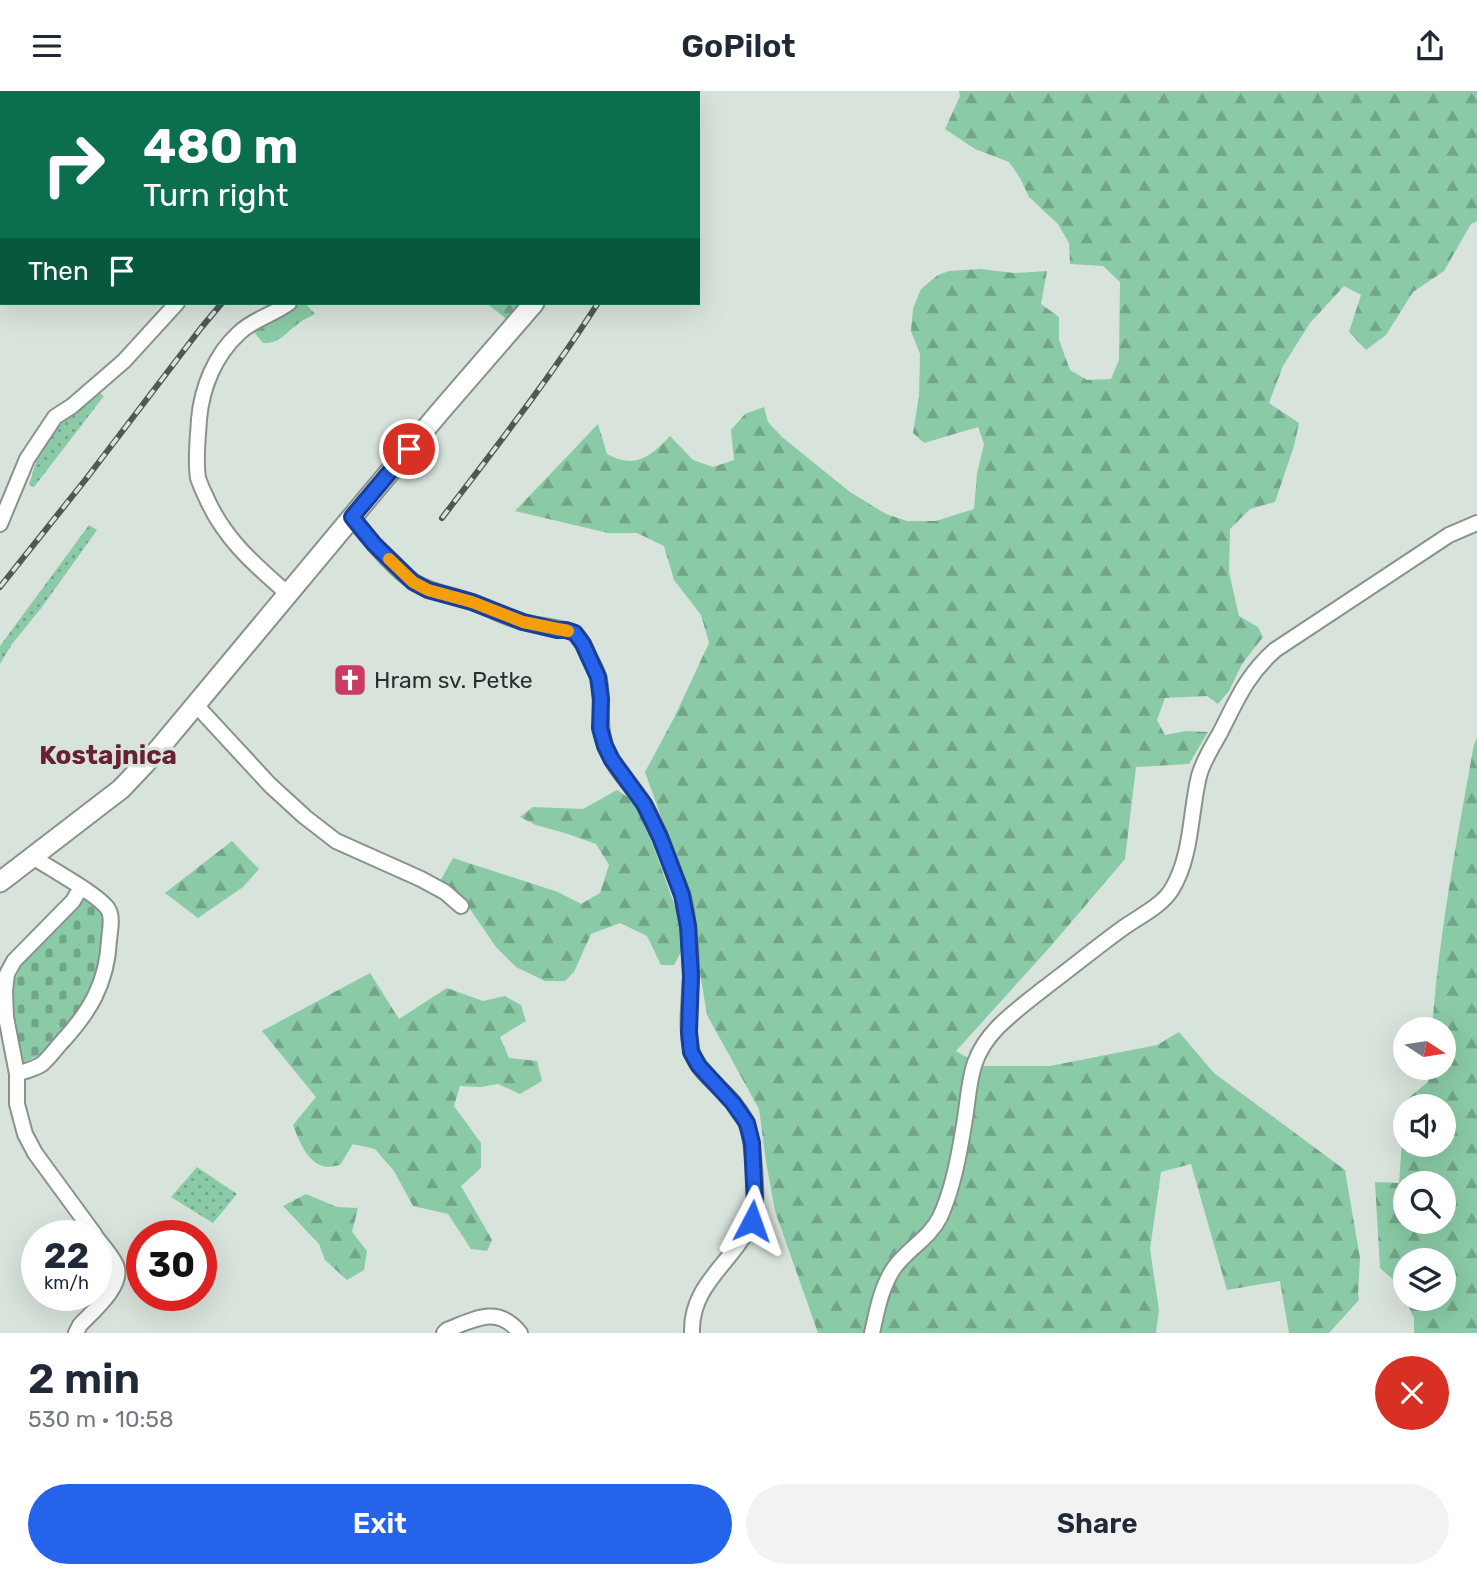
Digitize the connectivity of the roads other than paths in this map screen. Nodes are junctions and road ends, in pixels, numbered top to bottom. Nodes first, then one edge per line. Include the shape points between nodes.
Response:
1 (175, 305) edge
2 (285, 305) edge
3 (532, 305) edge
4 (352, 517) junction
5 (1477, 523) edge
6 (0, 524) edge
7 (288, 594) junction
8 (196, 705) junction
9 (33, 857) junction
10 (0, 882) edge
11 (81, 887) junction
12 (461, 907) dead end
13 (17, 1074) junction
14 (84, 1220) edge
15 (112, 1259) edge
16 (112, 1289) edge
17 (92, 1311) edge
18 (76, 1333) edge
19 (444, 1333) edge
20 (520, 1333) edge
21 (692, 1333) edge
22 (872, 1333) edge

1 - 6 street via 124,361 55,417 27,459
2 - 7 street via 254,321 221,354 206,383 196,456 199,480 214,516 236,547
3 - 4 main road
4 - 7 main road
4 - 21 street via 413,582 428,590 523,622 575,633 598,677 605,746 644,804 682,895 691,976 691,1052 747,1123 752,1143 752,1221 701,1292
5 - 22 street via 1449,535 1275,650 1247,680 1199,774 1184,856 1171,892 1026,1003 982,1045 972,1069 964,1124 940,1217 894,1267
7 - 8 main road
8 - 9 main road via 121,789
8 - 12 street via 270,785 335,841 421,879
9 - 10 main road
9 - 11 street
11 - 13 street via 74,901 14,961 8,974 6,1017
11 - 13 street via 103,902 111,915 108,961 87,1011 74,1029 41,1065
13 - 14 street via 16,1104 25,1134
15 - 16 street via 119,1275
17 - 18 street
19 - 20 street via 487,1316 502,1317

